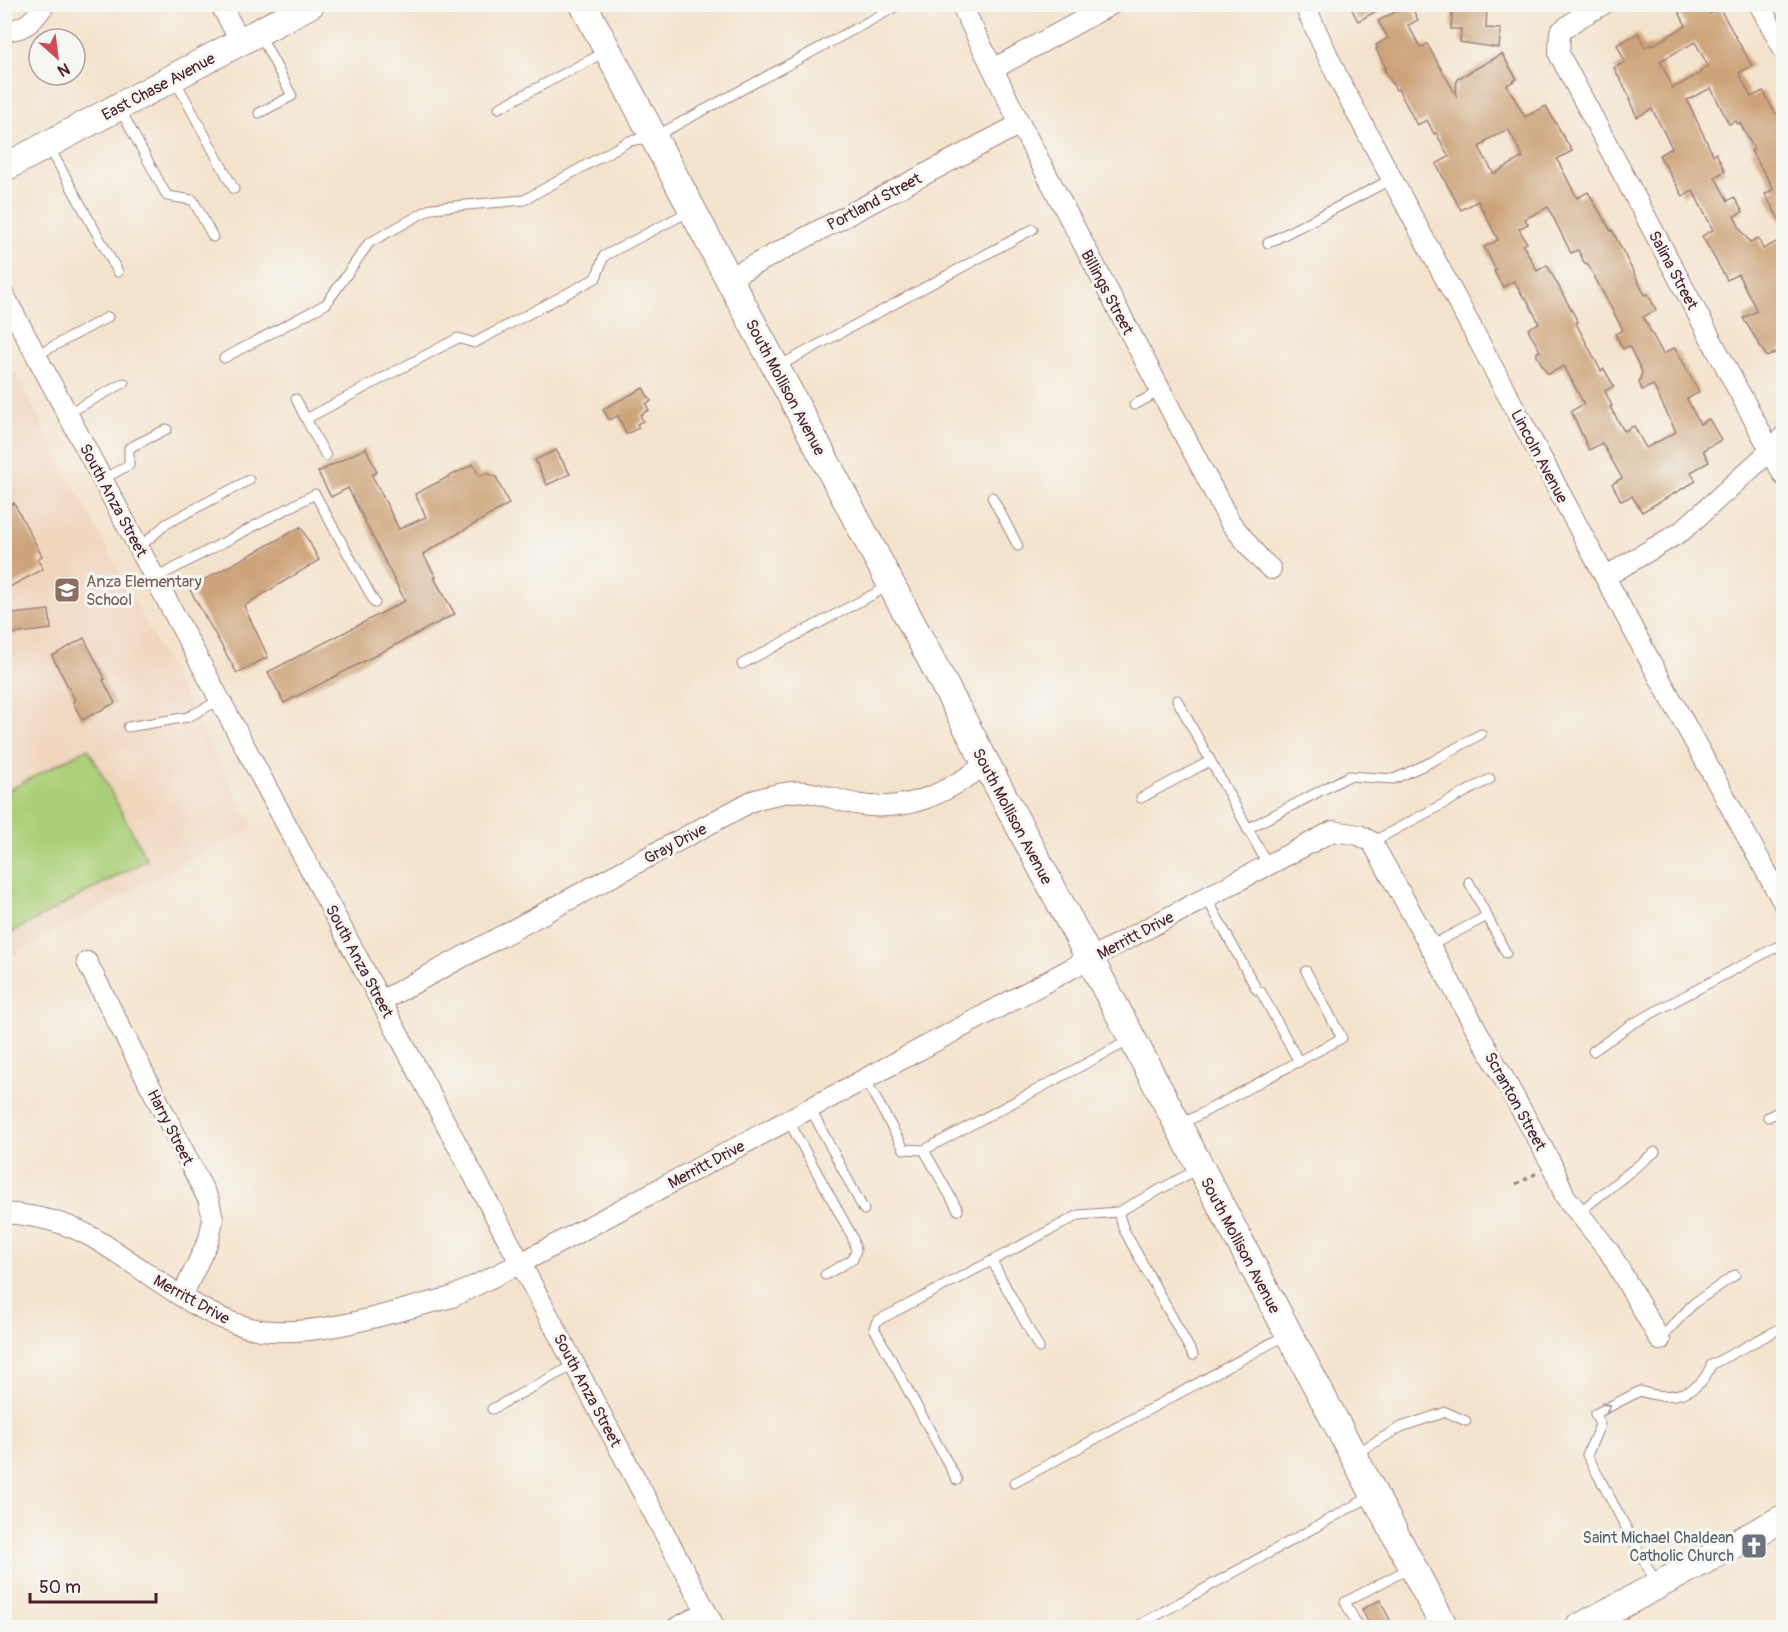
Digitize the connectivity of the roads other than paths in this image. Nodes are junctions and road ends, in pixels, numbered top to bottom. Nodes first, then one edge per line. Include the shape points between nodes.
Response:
1 (45, 4) edge
2 (220, 4) edge
3 (311, 4) edge
4 (583, 4) edge
5 (901, 4) edge
6 (961, 4) edge
7 (1112, 4) edge
8 (1304, 4) edge
9 (1604, 4) edge
10 (1759, 4) edge
11 (4, 30) edge
12 (250, 37) junction
13 (1784, 50) edge
14 (608, 51) junction
15 (993, 69) junction
16 (174, 78) junction
17 (119, 107) junction
18 (499, 108) dead end
19 (259, 113) dead end
20 (1020, 124) junction
21 (654, 137) junction
22 (48, 145) junction
23 (4, 168) edge
24 (1392, 179) junction
25 (234, 189) dead end
26 (692, 209) junction
27 (1033, 229) dead end
28 (213, 237) dead end
29 (1268, 243) dead end
30 (118, 272) dead end
31 (729, 278) junction
32 (4, 295) edge
33 (108, 317) dead end
34 (37, 355) junction
35 (224, 358) dead end
36 (776, 367) junction
37 (124, 383) dead end
38 (1161, 391) junction
39 (296, 399) dead end
40 (1134, 405) dead end
41 (68, 413) junction
42 (306, 419) junction
43 (167, 429) dead end
44 (1784, 436) edge
45 (1770, 451) junction
46 (326, 456) dead end
47 (1784, 476) edge
48 (103, 479) junction
49 (249, 480) dead end
50 (992, 497) dead end
51 (138, 546) junction
52 (1018, 546) dead end
53 (1271, 569) dead end
54 (1605, 577) junction
55 (156, 578) junction
56 (891, 584) junction
57 (375, 603) dead end
58 (742, 664) dead end
59 (220, 700) junction
60 (1177, 700) dead end
61 (128, 727) dead end
62 (1480, 734) dead end
63 (1210, 761) junction
64 (986, 764) junction
65 (1490, 779) dead end
66 (1141, 798) dead end
67 (1247, 828) junction
68 (1376, 849) junction
69 (1268, 865) junction
70 (1469, 882) dead end
71 (1206, 897) junction
72 (1784, 904) edge
73 (1487, 916) junction
74 (1784, 943) edge
75 (1428, 947) junction
76 (1506, 953) dead end
77 (1089, 958) junction
78 (87, 962) dead end
79 (1306, 971) dead end
80 (381, 1001) junction
81 (1132, 1039) junction
82 (1593, 1051) dead end
83 (1299, 1062) junction
84 (865, 1078) junction
85 (810, 1108) junction
86 (1784, 1109) edge
87 (1768, 1117) dead end
88 (788, 1120) junction
89 (1178, 1126) junction
90 (924, 1150) junction
91 (1655, 1152) dead end
92 (1200, 1168) junction
93 (864, 1210) dead end
94 (958, 1210) dead end
95 (1118, 1212) junction
96 (1578, 1212) junction
97 (4, 1213) edge
98 (992, 1260) junction
99 (521, 1263) junction
100 (825, 1275) dead end
101 (1736, 1275) dead end
102 (182, 1296) junction
103 (1782, 1330) edge
104 (1288, 1334) junction
105 (1660, 1340) joint
106 (1039, 1348) dead end
107 (1193, 1355) dead end
108 (574, 1365) junction
109 (492, 1410) dead end
110 (1466, 1421) dead end
111 (1353, 1455) junction
112 (957, 1480) dead end
113 (1014, 1483) dead end
114 (1374, 1495) junction
115 (1784, 1518) edge
116 (1412, 1567) junction
117 (1657, 1585) junction
118 (710, 1620) edge
119 (676, 1628) edge
120 (1134, 1628) edge
121 (1359, 1628) edge
122 (1445, 1628) edge
123 (1578, 1628) edge

1 - 11 street via 28,25
2 - 12 street
3 - 12 main road, East Chase Avenue
4 - 14 main road, South Mollison Avenue
5 - 21 lane
6 - 15 street, Billings Street
7 - 15 street
8 - 24 street, Lincoln Avenue
9 - 45 street, Salina Street via 1560,32 1559,54
10 - 13 street
12 - 16 main road, East Chase Avenue
12 - 19 lane via 292,96
14 - 18 lane
14 - 21 main road, South Mollison Avenue
15 - 20 street, Billings Street
16 - 17 main road, East Chase Avenue
16 - 25 lane
17 - 22 main road, East Chase Avenue
17 - 28 lane via 166,196 193,200
20 - 31 street, Portland Street
20 - 38 street, Billings Street
21 - 26 main road, South Mollison Avenue
21 - 35 lane via 629,141 524,200 432,208 369,243 326,304
22 - 23 main road, East Chase Avenue
22 - 30 lane
24 - 29 lane
24 - 54 street, Lincoln Avenue
26 - 31 main road, South Mollison Avenue
26 - 42 lane via 603,256 596,278 474,343 458,338
27 - 36 lane
31 - 36 main road, South Mollison Avenue
32 - 34 street, South Anza Street
33 - 34 lane
34 - 41 street, South Anza Street
36 - 56 main road, South Mollison Avenue
37 - 41 lane
38 - 40 lane
38 - 53 street, Billings Street via 1230,522
39 - 42 lane
41 - 48 street, South Anza Street
42 - 46 lane
43 - 48 lane via 129,448 129,465
44 - 45 street
45 - 47 street, Salina Street
45 - 54 street via 1682,531
48 - 51 street, South Anza Street
49 - 51 lane via 166,524
50 - 52 lane
51 - 55 street, South Anza Street
54 - 72 street, Lincoln Avenue
55 - 57 lane via 315,494
55 - 59 street, South Anza Street
56 - 58 lane
56 - 64 main road, South Mollison Avenue
59 - 61 lane via 188,717
59 - 80 street, South Anza Street
60 - 63 lane
62 - 67 lane via 1394,779 1349,776
63 - 66 lane
63 - 67 lane
64 - 77 main road, South Mollison Avenue
64 - 80 street, Gray Drive via 946,791 909,804 877,806 804,792 775,794 753,801
65 - 68 lane
67 - 69 lane
68 - 69 street, Merritt Drive via 1359,835 1333,831
68 - 75 street, Scranton Street
69 - 71 street, Merritt Drive
70 - 73 lane
71 - 77 street, Merritt Drive
71 - 83 lane
73 - 75 lane
73 - 76 lane
74 - 82 lane via 1632,1024
75 - 96 street, Scranton Street via 1552,1165 1565,1196
77 - 81 main road, South Mollison Avenue
77 - 84 street, Merritt Drive
78 - 102 street, Harry Street via 209,1201 213,1219 209,1239
79 - 83 lane via 1342,1038
80 - 99 street, South Anza Street
81 - 89 main road, South Mollison Avenue
81 - 90 lane
83 - 89 lane
84 - 85 street, Merritt Drive
84 - 90 lane via 904,1149
85 - 88 street, Merritt Drive
85 - 93 lane
86 - 87 lane
88 - 99 street, Merritt Drive
88 - 100 lane via 856,1250 853,1258
89 - 92 main road, South Mollison Avenue
90 - 94 lane
91 - 96 lane
92 - 95 lane
92 - 104 main road, South Mollison Avenue
95 - 98 lane via 1079,1215
95 - 107 lane via 1124,1230
96 - 105 street, Scranton Street via 1610,1251
97 - 102 street, Merritt Drive via 58,1222 87,1235
98 - 106 lane
98 - 112 lane via 881,1317 874,1328
99 - 102 street, Merritt Drive via 452,1296 319,1329 270,1331 238,1324
99 - 108 street, South Anza Street
101 - 105 lane via 1694,1303
117 -> 103 lane via 1587,1455 1600,1425 1595,1414 1640,1391 1666,1397 1692,1390 1711,1365
104 - 111 main road, South Mollison Avenue
104 - 113 lane
108 - 109 lane
108 - 118 street, South Anza Street
110 - 111 lane via 1446,1412 1401,1427
111 - 114 main road, South Mollison Avenue
114 - 116 main road, South Mollison Avenue
114 - 120 lane
115 - 117 main road
116 - 121 lane via 1345,1602
116 - 122 main road, South Mollison Avenue
117 - 123 main road
118 - 119 street

